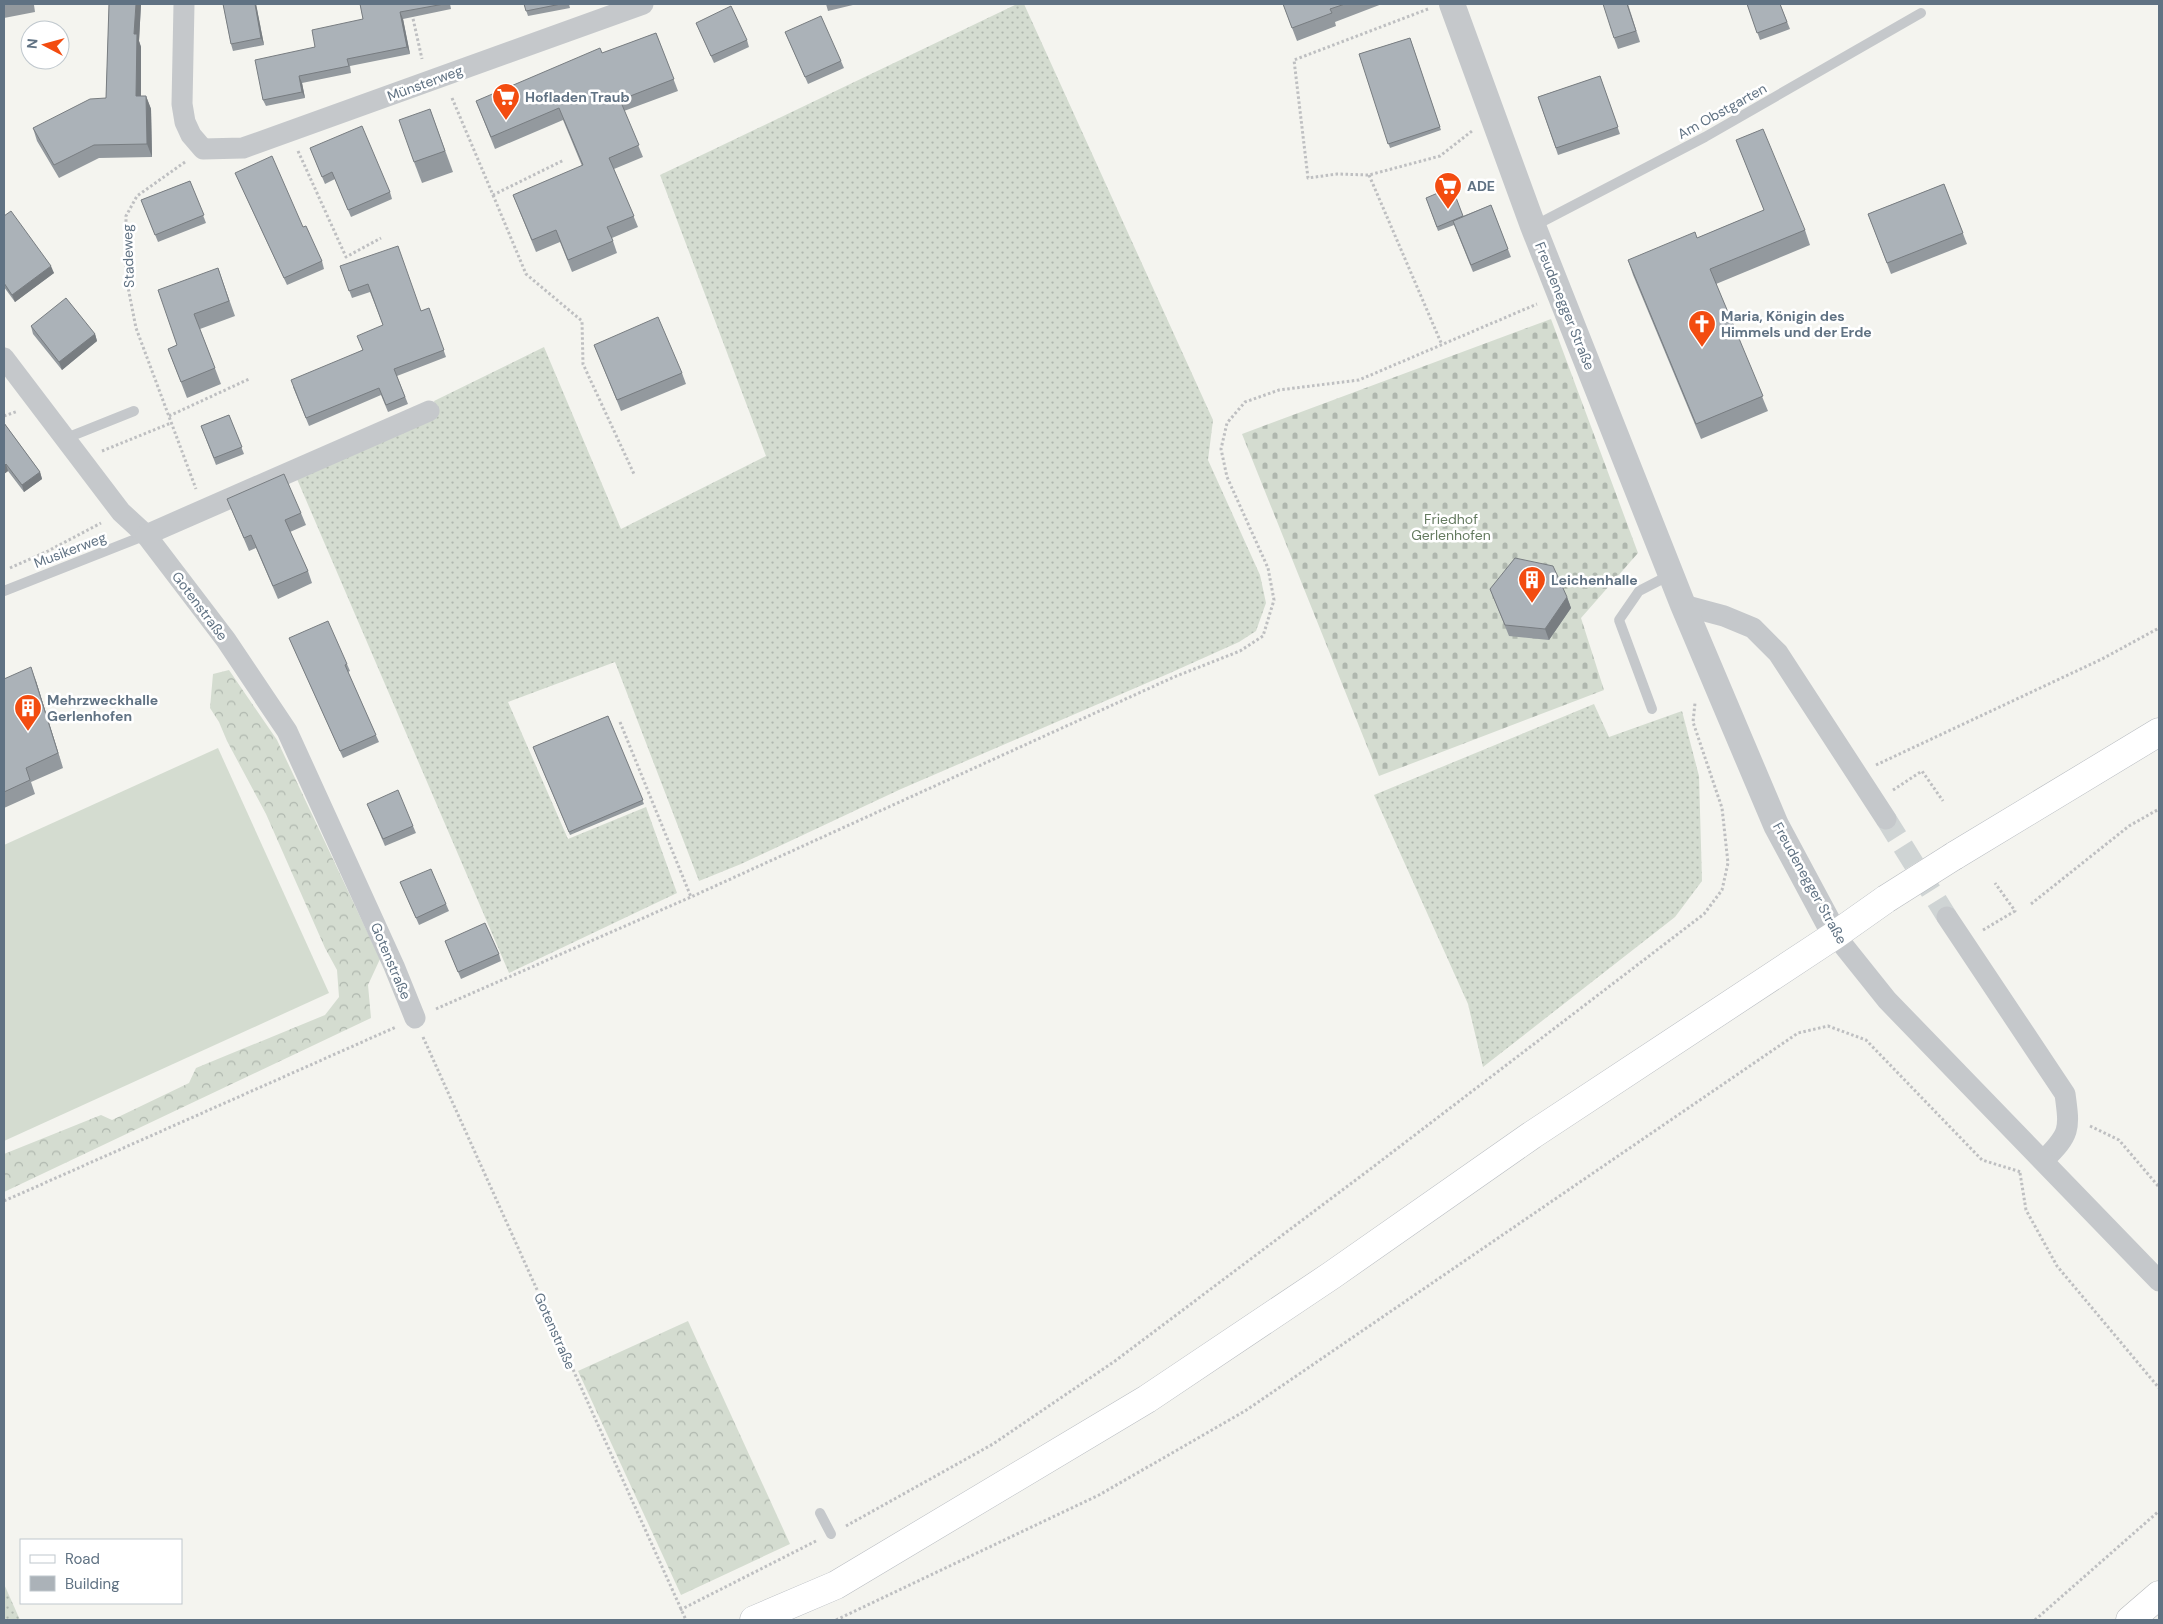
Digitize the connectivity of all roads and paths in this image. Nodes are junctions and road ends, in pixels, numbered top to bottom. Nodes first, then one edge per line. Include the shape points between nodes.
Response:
1 (184, 4) edge
2 (643, 4) edge
3 (1441, 6) edge
4 (411, 12) edge
5 (1921, 13) dead end
6 (435, 79) junction
7 (1492, 115) junction
8 (289, 132) junction
9 (204, 148) junction
10 (564, 160) dead end
11 (1369, 175) junction
12 (493, 195) junction
13 (1533, 226) junction
14 (381, 238) dead end
15 (1560, 294) junction
16 (1442, 345) junction
17 (4, 358) edge
18 (249, 379) dead end
19 (134, 411) dead end
20 (429, 411) dead end
21 (169, 416) junction
22 (171, 423) junction
23 (64, 439) junction
24 (80, 460) junction
25 (634, 474) dead end
26 (203, 509) junction
27 (121, 512) junction
28 (146, 535) junction
29 (4, 570) edge
30 (1671, 575) junction
31 (4, 591) edge
32 (1683, 605) junction
33 (2159, 628) edge
34 (1696, 695) dead end
35 (1652, 709) dead end
36 (620, 722) dead end
37 (2159, 732) edge
38 (1856, 775) junction
39 (1942, 801) dead end
40 (2159, 809) edge
41 (1880, 811) joint
42 (1996, 882) dead end
43 (691, 897) junction
44 (2032, 904) dead end
45 (1947, 917) tunnel mouth
46 (1835, 935) junction
47 (1963, 942) junction
48 (415, 1018) junction
49 (2069, 1122) junction
50 (2044, 1160) junction
51 (2020, 1173) junction
52 (2159, 1187) edge
53 (4, 1201) edge
54 (2159, 1281) edge
55 (2159, 1388) edge
56 (2159, 1511) edge
57 (820, 1513) dead end
58 (831, 1534) junction
59 (2159, 1594) edge
60 (680, 1610) junction
61 (686, 1620) edge
62 (754, 1620) edge
63 (836, 1620) edge
64 (2035, 1620) edge
65 (2130, 1620) edge

1 - 9 street via 182,104 191,135
2 - 6 street, Münsterweg
3 - 7 street, Freudenegger Straße
3 - 11 path via 1294,60 1308,178 1336,174
4 - 6 path
5 - 13 lane, Am Obstgarten via 1705,137
6 - 8 street, Münsterweg
6 - 12 path
7 - 11 path via 1440,156
7 - 13 street, Freudenegger Straße
8 - 9 street, Münsterweg via 243,148
8 - 14 path via 346,257
9 - 21 path, Stadeweg via 137,196 126,216 126,277 136,328
10 - 12 path
11 - 16 path
12 - 25 path via 526,274 582,320 583,364
13 - 15 street, Freudenegger Straße
15 - 16 path
15 - 30 street, Freudenegger Straße
16 - 43 path via 1359,380 1279,390 1245,402 1227,423 1221,449 1227,477 1268,568 1274,600 1263,636 1240,651 1174,677
17 - 23 street, Gotenstraße
18 - 21 path
19 - 23 lane
20 - 26 street
21 - 22 path, Stadeweg
22 - 24 path
22 - 26 path, Stadeweg
23 - 24 street, Gotenstraße
24 - 27 street, Gotenstraße
26 - 28 street
27 - 28 street, Gotenstraße
27 - 29 path via 48,551
28 - 31 lane, Musikerweg
28 - 48 street, Gotenstraße via 226,640 287,731
30 - 32 street, Freudenegger Straße
30 - 35 lane via 1639,591 1619,620
32 - 38 street via 1754,628 1778,653
32 - 46 street, Freudenegger Straße via 1776,824
33 - 38 path via 2102,659
34 - 58 path via 1693,722 1722,808 1728,863 1722,890 1704,914 1115,1361 993,1444
36 - 43 path
37 - 46 main road, bridge via 1954,856
38 - 41 street
39 - 41 path via 1922,771
40 - 44 path via 2129,826
42 - 47 path via 2015,911
43 - 48 path
45 - 47 street
46 - 50 street, Freudenegger Straße via 1888,1000
46 - 62 main road via 1540,1130 1147,1399 836,1585
47 - 49 street via 2065,1094
48 - 53 path
48 - 60 path, Gotenstraße
49 - 50 street via 2062,1142
49 - 52 path via 2082,1121 2119,1140
50 - 51 path
50 - 54 street, Freudenegger Straße
51 - 55 path via 2026,1210 2057,1266
51 - 63 path via 1982,1160 1866,1040 1828,1026 1798,1033 1245,1411 1099,1495
56 - 64 path
57 - 58 lane
58 - 60 path
59 - 65 main road
60 - 61 path, Gotenstraße

